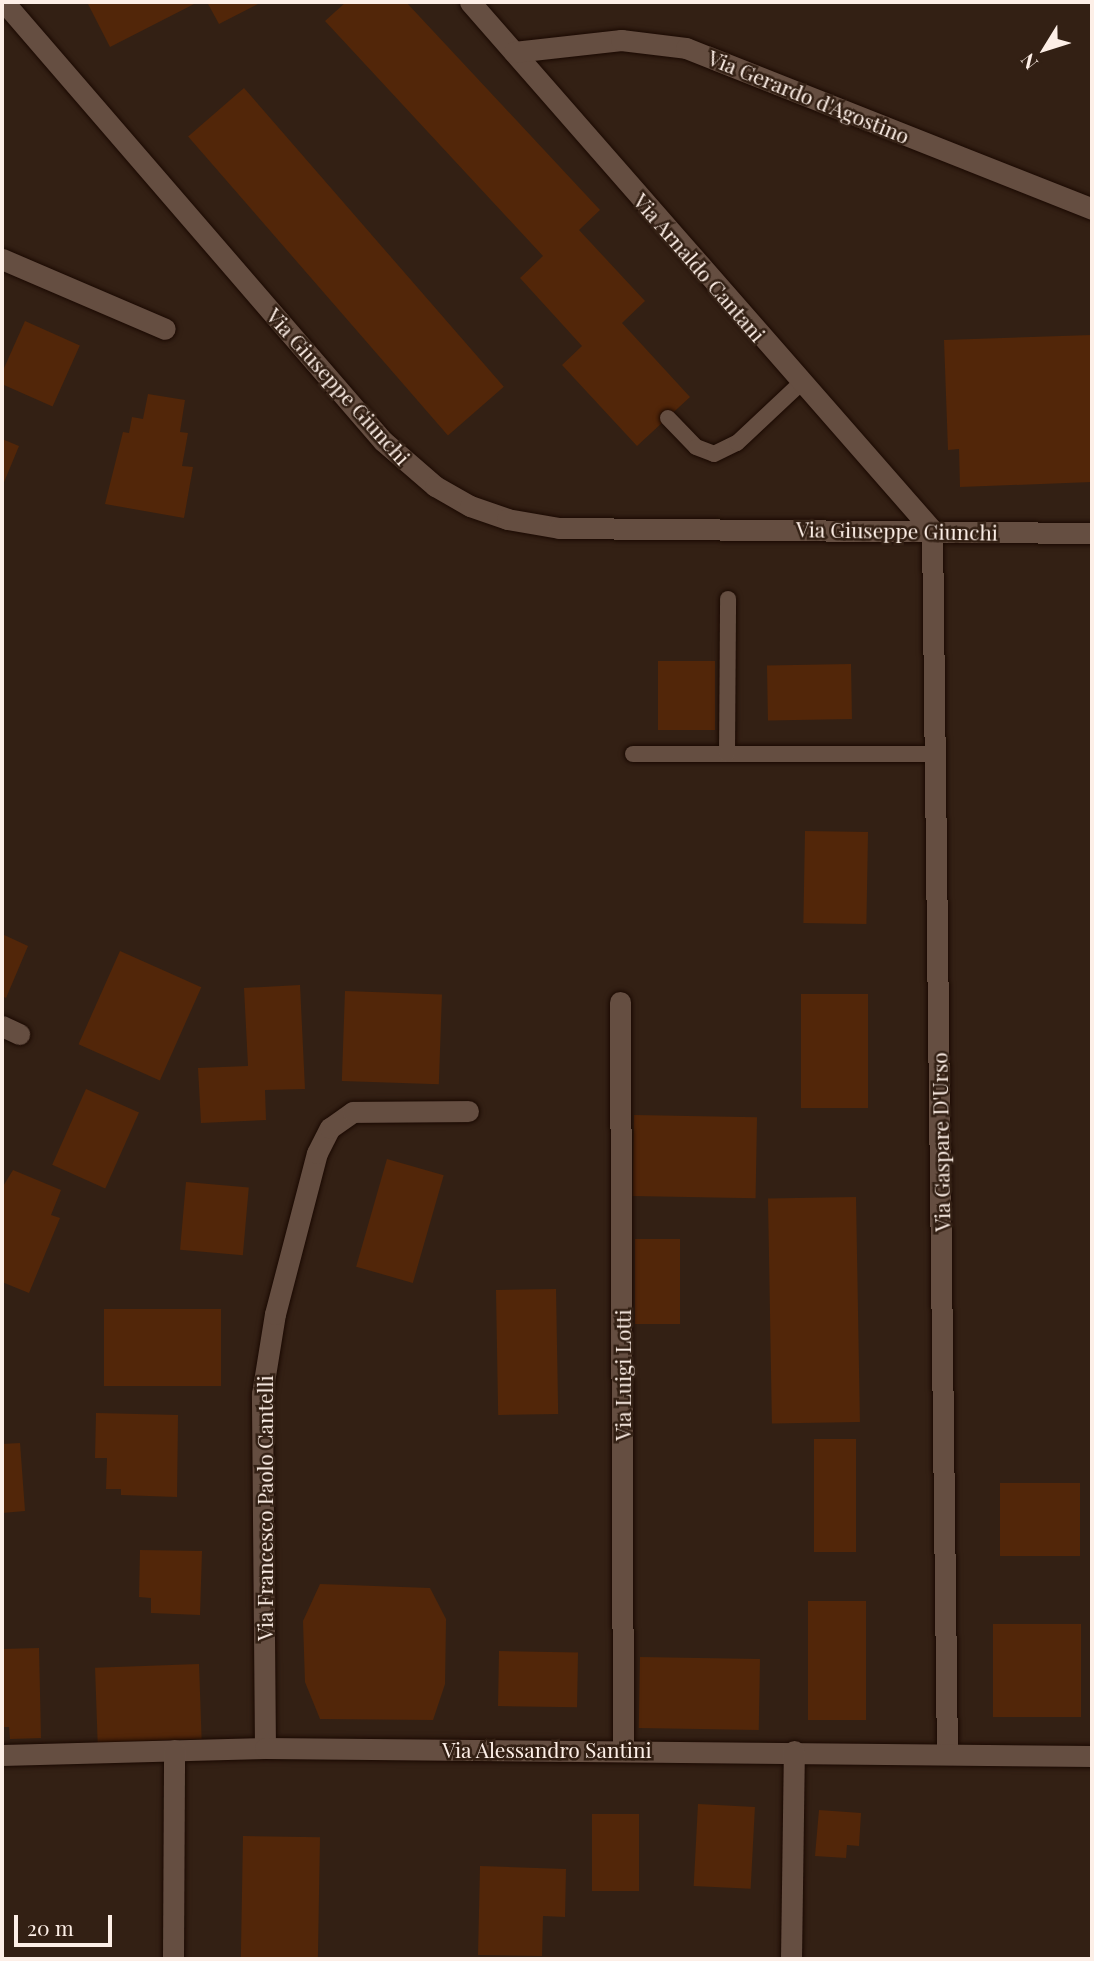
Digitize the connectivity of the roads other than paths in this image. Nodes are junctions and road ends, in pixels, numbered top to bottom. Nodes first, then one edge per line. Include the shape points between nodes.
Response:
1 (4, 2) edge
2 (470, 2) edge
3 (514, 52) junction
4 (1092, 209) edge
5 (2, 259) edge
6 (165, 329) dead end
7 (801, 383) junction
8 (668, 418) dead end
9 (932, 530) junction
10 (1092, 533) edge
11 (728, 599) dead end
12 (633, 754) dead end
13 (727, 754) junction
14 (936, 754) junction
15 (621, 1002) dead end
16 (468, 1111) dead end
17 (265, 1748) junction
18 (623, 1749) junction
19 (174, 1750) junction
20 (794, 1751) junction
21 (947, 1754) junction
22 (2, 1755) edge
23 (1092, 1756) edge
24 (173, 1959) edge
25 (791, 1959) edge

1 - 9 street, Via Giuseppe Giunchi via 383,440 447,493 508,519 559,528
2 - 3 street, Via Arnaldo Cantani
3 - 4 street, Via Gerardo d'Agostino via 621,40 686,48
3 - 7 street, Via Arnaldo Cantani
5 - 6 street
7 - 8 lane via 722,452 696,447
7 - 9 street, Via Arnaldo Cantani
9 - 10 street, Via Giuseppe Giunchi
9 - 14 street, Via Gaspare D'Urso
11 - 13 lane
12 - 13 lane
13 - 14 lane
14 - 21 street, Via Gaspare D'Urso
15 - 18 street, Via Luigi Lotti
16 - 17 street, Via Francesco Paolo Cantelli via 353,1112 330,1128 317,1153 275,1314 263,1384
17 - 18 street, Via Alessandro Santini
17 - 19 street, Via Alessandro Santini
18 - 20 street, Via Alessandro Santini
19 - 22 street, Via Alessandro Santini
19 - 24 street
20 - 21 street, Via Alessandro Santini
20 - 25 street
21 - 23 street, Via Alessandro Santini

